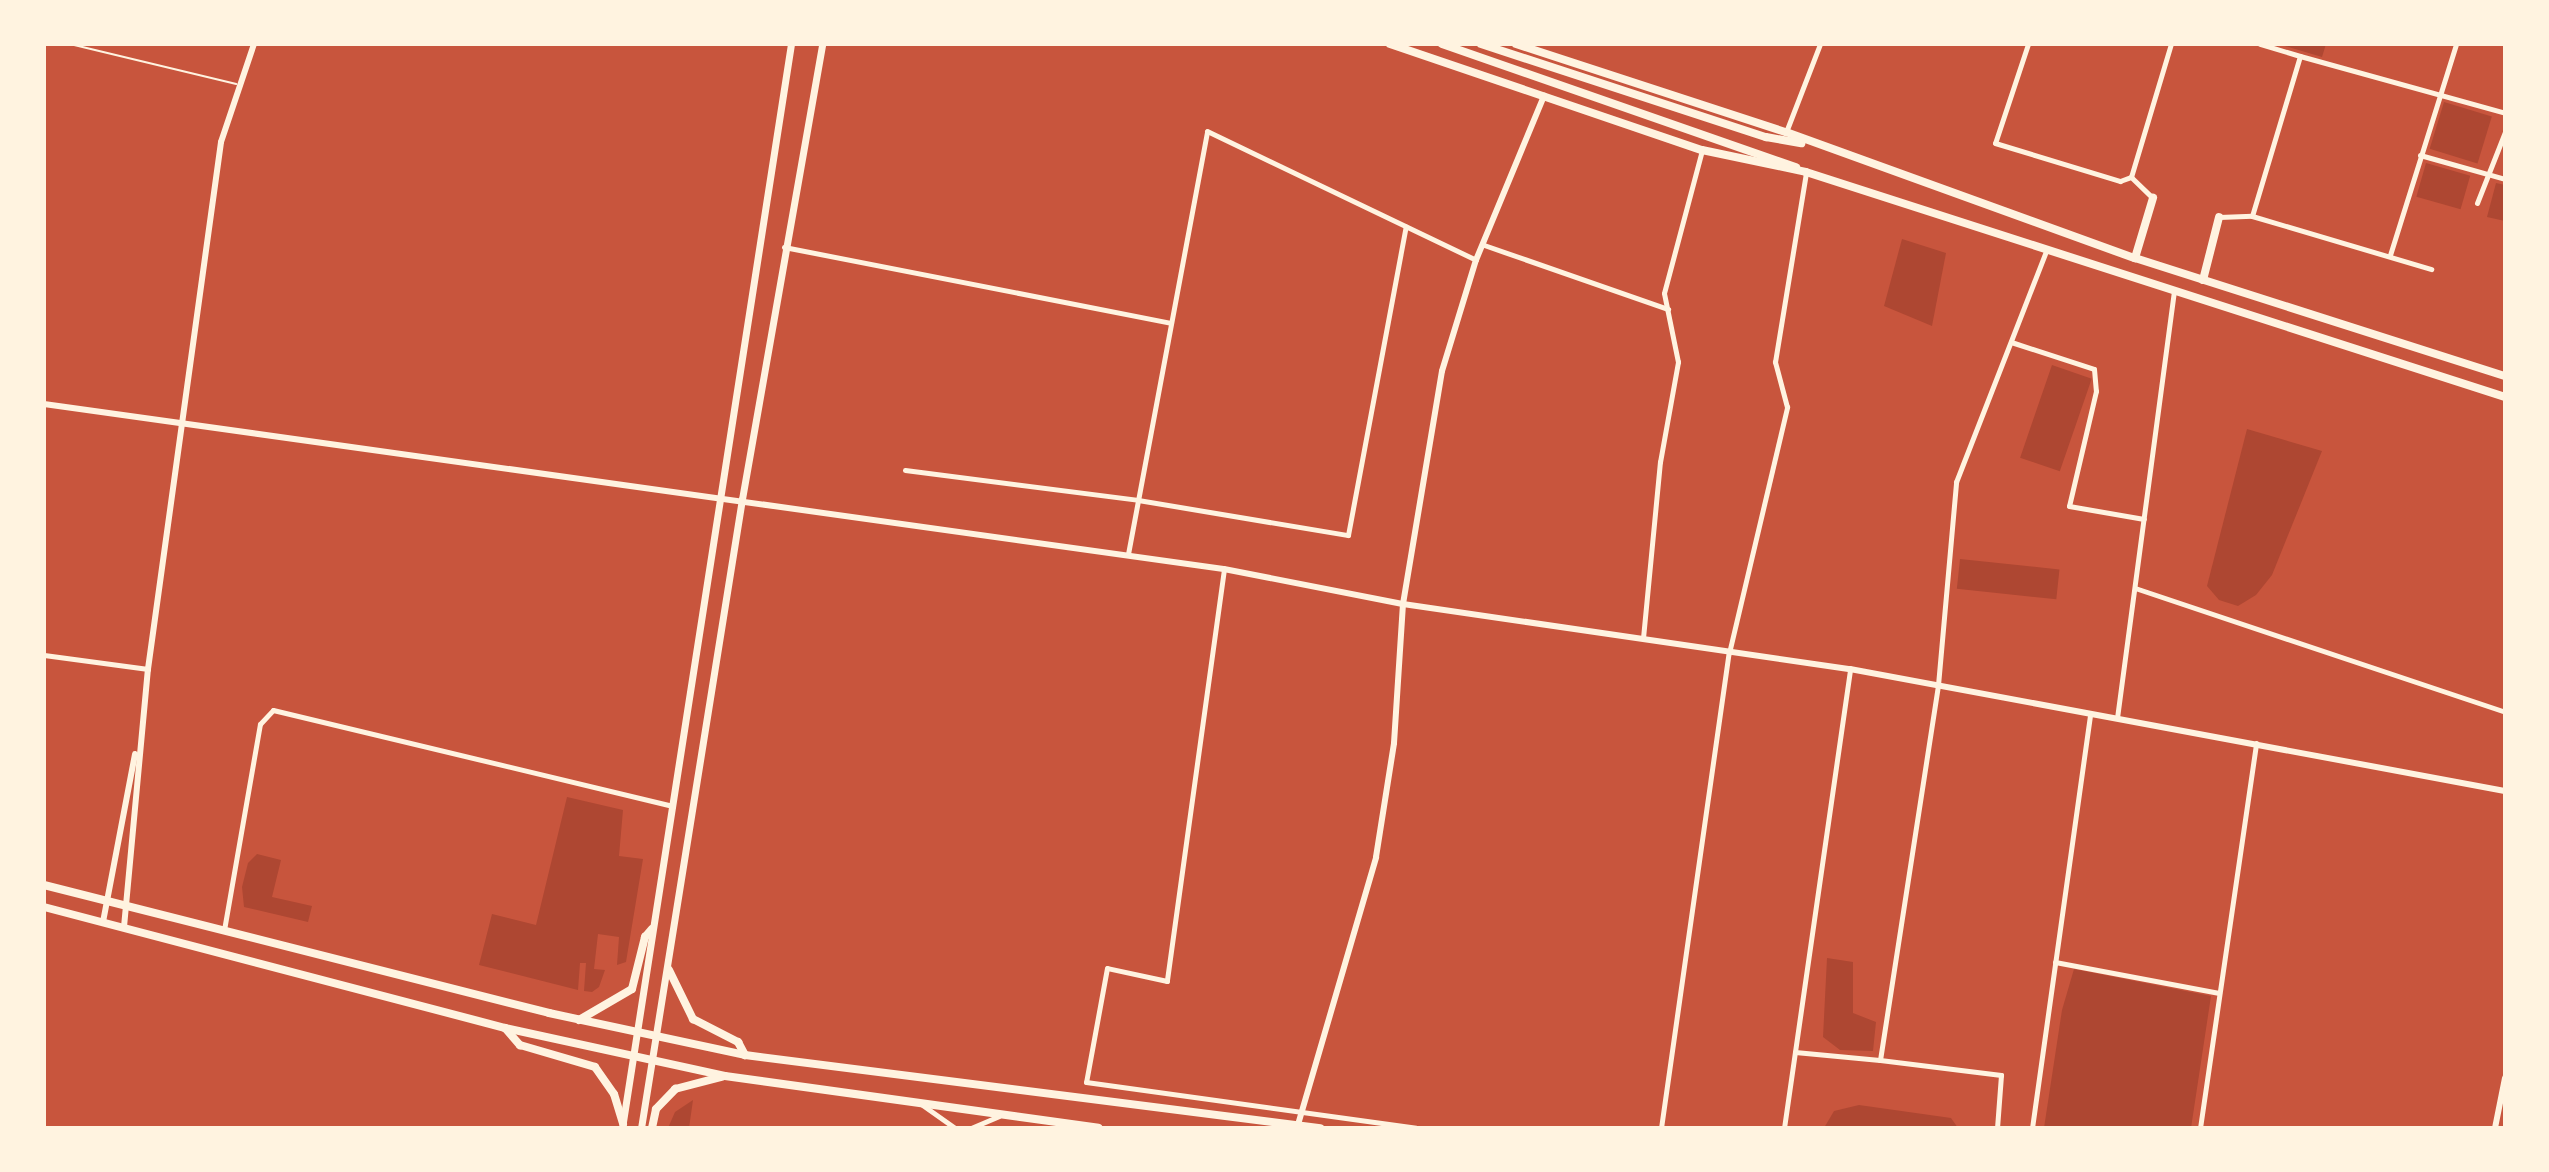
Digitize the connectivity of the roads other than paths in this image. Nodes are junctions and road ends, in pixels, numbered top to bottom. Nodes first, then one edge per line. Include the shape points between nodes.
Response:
1 (70, 44) edge
2 (254, 44) edge
3 (791, 44) edge
4 (822, 44) edge
5 (1390, 44) edge
6 (1442, 44) edge
7 (1481, 44) edge
8 (1516, 44) edge
9 (1820, 44) edge
10 (2028, 44) edge
11 (2171, 44) edge
12 (2260, 44) edge
13 (2456, 44) edge
14 (2300, 56) junction
15 (239, 84) junction
16 (2439, 94) junction
17 (1544, 96) junction
18 (2505, 113) edge
19 (1786, 132) junction
20 (2505, 132) edge
21 (1811, 145) junction
22 (1702, 150) junction
23 (2420, 155) junction
24 (1806, 172) junction
25 (2488, 174) junction
26 (2131, 177) junction
27 (2505, 179) edge
28 (2153, 198) joint
29 (2477, 203) dead end
30 (2252, 216) junction
31 (2219, 217) joint
32 (1406, 226) junction
33 (1484, 245) junction
34 (784, 247) junction
35 (2047, 249) junction
36 (2390, 255) junction
37 (2135, 258) junction
38 (1476, 260) junction
39 (2431, 269) dead end
40 (2203, 280) junction
41 (2174, 291) junction
42 (1669, 309) junction
43 (1171, 323) junction
44 (2011, 342) junction
45 (2505, 376) edge
46 (2505, 397) edge
47 (44, 404) edge
48 (181, 428) junction
49 (905, 470) dead end
50 (720, 497) junction
51 (742, 499) junction
52 (1138, 500) junction
53 (2144, 519) junction
54 (1128, 554) junction
55 (1224, 569) junction
56 (2135, 588) junction
57 (1403, 604) junction
58 (1643, 638) junction
59 (1729, 653) junction
60 (44, 655) edge
61 (148, 669) junction
62 (1850, 669) junction
63 (1938, 685) junction
64 (2505, 712) edge
65 (2090, 713) junction
66 (143, 715) junction
67 (2117, 718) junction
68 (2256, 743) junction
69 (2505, 791) edge
70 (672, 806) junction
71 (44, 885) edge
72 (108, 901) junction
73 (126, 905) junction
74 (44, 907) edge
75 (103, 922) junction
76 (124, 927) junction
77 (652, 929) junction
78 (224, 930) junction
79 (2055, 962) junction
80 (669, 970) junction
81 (2220, 993) junction
82 (579, 1020) junction
83 (505, 1028) junction
84 (638, 1033) junction
85 (658, 1038) junction
86 (1795, 1052) junction
87 (745, 1055) junction
88 (633, 1057) junction
89 (1880, 1060) junction
90 (654, 1061) junction
91 (725, 1076) junction
92 (2505, 1078) edge
93 (913, 1100) junction
94 (1302, 1112) junction
95 (1006, 1114) junction
96 (623, 1126) edge
97 (1298, 1126) edge
98 (641, 1128) edge
99 (652, 1128) edge
100 (955, 1128) edge
101 (971, 1128) edge
102 (1098, 1128) edge
103 (1320, 1128) edge
104 (1416, 1128) edge
105 (1661, 1128) edge
106 (1784, 1128) edge
107 (1997, 1128) edge
108 (2032, 1128) edge
109 (2200, 1128) edge
110 (2495, 1128) edge

1 - 15 lane
2 - 15 street
3 - 50 main road
4 - 34 main road
5 - 17 main road
6 - 24 main road
7 - 21 main road via 1766,137
8 - 19 main road
9 - 19 street
10 - 26 street via 1995,143 2120,181
11 - 26 street
12 - 14 street
13 - 16 street
14 - 16 street
14 - 30 street
15 - 48 street via 221,142
16 - 18 street
16 - 23 street
17 - 22 main road
17 - 33 street
19 - 21 main road
20 - 25 street
21 - 37 main road
22 - 24 main road
22 - 42 street via 1664,293
23 - 25 street
23 - 36 street
24 - 35 main road
24 - 59 street via 1775,362 1787,407
25 - 27 street
25 - 29 street
26 - 28 street
28 - 37 main road
30 - 31 street
30 - 36 street
31 - 40 main road
32 - 38 street
32 - 43 street via 1207,131
32 - 52 street via 1348,535
33 - 38 street
33 - 42 street
34 - 43 street
34 - 51 main road
35 - 41 main road
35 - 44 street
36 - 39 street
37 - 40 main road
38 - 57 street via 1436,396
40 - 45 main road
41 - 46 main road
41 - 53 street
42 - 58 street via 1678,362 1660,462
43 - 52 street
44 - 53 street via 2094,369 2096,391 2069,506
44 - 63 street via 1956,482
47 - 48 street
48 - 50 street
48 - 61 street
49 - 52 street
50 - 51 street
50 - 70 main road
51 - 54 street
51 - 80 main road
52 - 54 street
53 - 56 street
54 - 55 street
55 - 57 street
55 - 94 street via 1167,981 1107,968 1086,1082
56 - 64 street
56 - 67 street
57 - 58 street
57 - 94 street via 1394,743 1372,875
58 - 59 street
59 - 62 street
59 - 105 street
60 - 61 street
61 - 66 street
62 - 63 street
62 - 86 street
63 - 65 street
63 - 89 street
65 - 67 street
65 - 79 street
66 - 72 street
66 - 73 street
67 - 68 street
68 - 69 street
68 - 81 street
70 - 77 main road
70 - 78 street via 273,710 260,724
71 - 72 main road
72 - 73 main road
72 - 75 street
73 - 76 street
73 - 78 main road
74 - 75 main road
75 - 76 main road
76 - 83 main road
77 - 82 main road via 645,937 632,989
77 - 84 main road
78 - 82 main road
79 - 81 street
79 - 108 street
80 - 85 main road
80 - 87 main road via 693,1019 738,1042
81 - 109 street
82 - 84 main road
83 - 88 main road
83 - 96 main road via 520,1045 595,1067 614,1094
84 - 85 main road
84 - 88 main road
85 - 87 main road
85 - 90 main road
86 - 89 street
86 - 106 street
87 - 97 main road
88 - 90 main road
88 - 96 main road
89 - 107 street via 2001,1075
90 - 91 main road
90 - 98 main road
91 - 93 main road
91 - 99 main road via 675,1089 656,1109
92 - 110 street
93 - 95 main road
93 - 100 street
94 - 97 street
94 - 104 street
95 - 101 street
95 - 102 main road
97 - 103 main road

